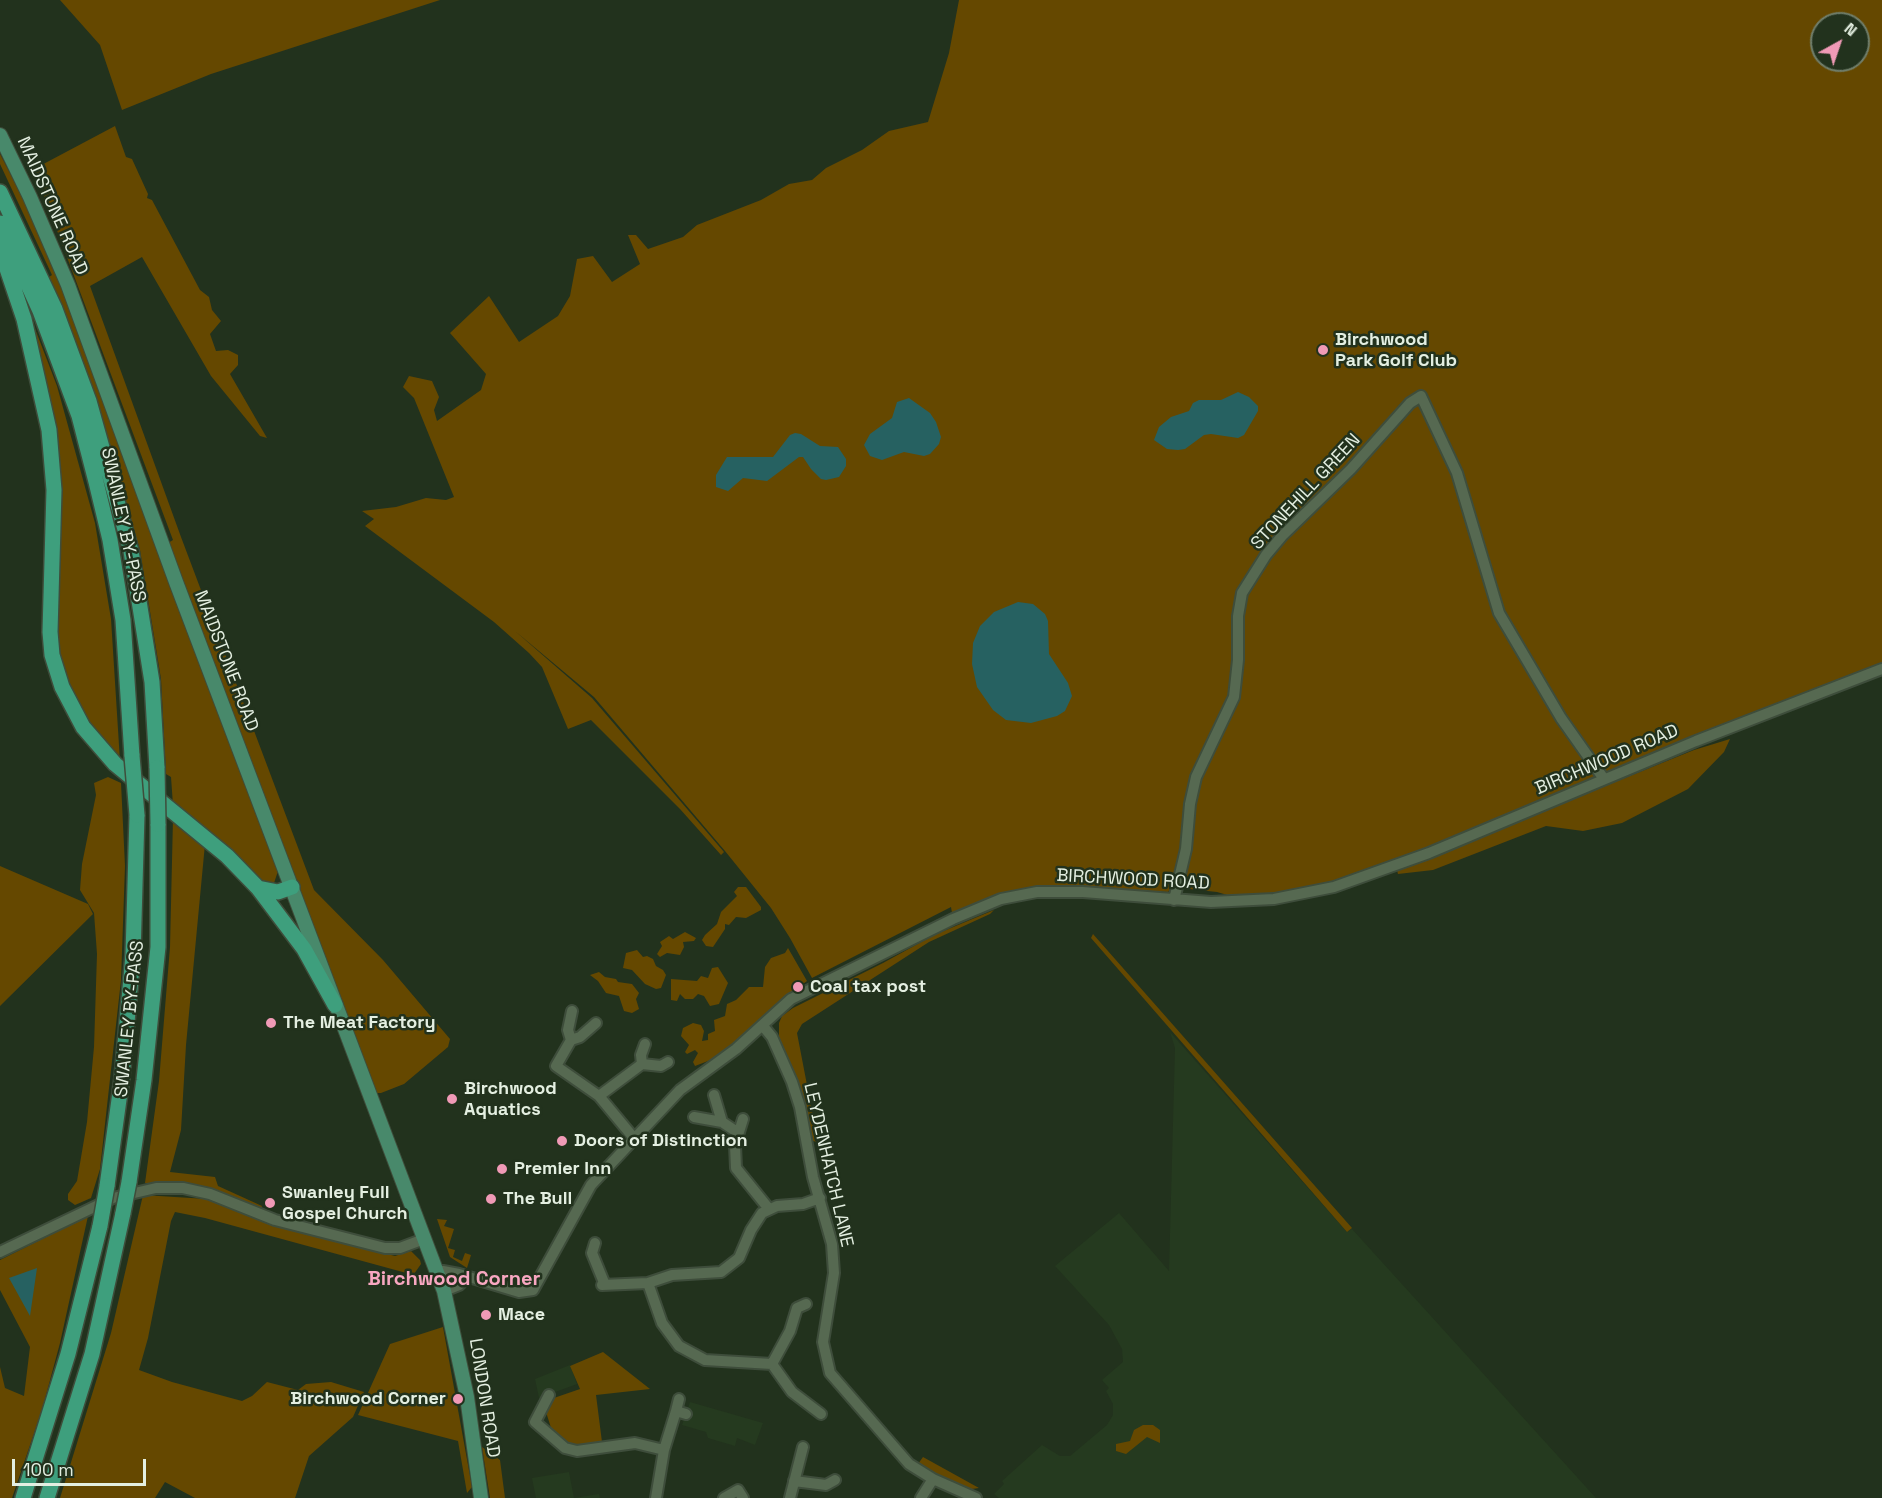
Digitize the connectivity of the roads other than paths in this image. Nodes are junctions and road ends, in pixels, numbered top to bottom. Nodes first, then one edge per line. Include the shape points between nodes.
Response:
1 (0, 135) edge
2 (0, 192) edge
3 (0, 223) edge
4 (0, 248) edge
5 (48, 310) junction
6 (1882, 669) edge
7 (1604, 779) junction
8 (292, 887) junction
9 (258, 888) junction
10 (1174, 900) junction
11 (335, 1005) junction
12 (572, 1011) dead end
13 (596, 1023) dead end
14 (763, 1026) junction
15 (571, 1040) junction
16 (645, 1044) dead end
17 (668, 1062) dead end
18 (642, 1064) junction
19 (714, 1095) dead end
20 (599, 1096) junction
21 (694, 1118) dead end
22 (743, 1119) dead end
23 (722, 1122) junction
24 (737, 1132) junction
25 (633, 1137) junction
26 (820, 1198) junction
27 (410, 1203) joint
28 (769, 1209) junction
29 (424, 1239) junction
30 (595, 1243) dead end
31 (0, 1252) edge
32 (436, 1272) junction
33 (466, 1278) junction
34 (648, 1283) junction
35 (444, 1292) junction
36 (797, 1304) dead end
37 (772, 1364) junction
38 (549, 1395) dead end
39 (679, 1399) dead end
40 (821, 1414) dead end
41 (803, 1447) dead end
42 (664, 1450) junction
43 (933, 1479) junction
44 (835, 1480) dead end
45 (794, 1481) junction
46 (24, 1498) edge
47 (47, 1498) edge
48 (481, 1498) edge
49 (656, 1498) edge
50 (724, 1498) edge
51 (743, 1498) edge
52 (790, 1498) edge
53 (921, 1498) edge
54 (976, 1498) edge

1 - 8 main road, MAIDSTONE ROAD via 68,285
2 - 5 highway
3 - 5 highway
4 - 9 highway via 24,319 49,430 54,490 50,632 62,687 83,727 115,764 227,856
5 - 46 highway, SWANLEY BY-PASS, bridge via 110,540 123,620 137,815 134,955 107,1186 68,1353
5 - 47 highway, SWANLEY BY-PASS, bridge via 89,401 131,551 152,682 157,768 158,947 144,1080 123,1213 92,1354
6 - 7 street, BIRCHWOOD ROAD
7 - 10 street, BIRCHWOOD ROAD via 1429,853 1334,887 1249,901
7 - 10 street, STONEHILL GREEN via 1561,718 1499,613 1457,473 1421,396 1282,536 1242,593 1234,697 1196,777
8 - 9 highway via 278,892
8 - 11 main road, MAIDSTONE ROAD
9 - 11 highway via 304,949
10 - 14 street, BIRCHWOOD ROAD via 1059,891 1001,900 811,988 792,999
11 - 27 main road, MAIDSTONE ROAD
12 - 15 street via 568,1030
13 - 15 street
14 - 25 street, BIRCHWOOD ROAD via 680,1090
14 - 26 street, LEYDENHATCH LANE via 792,1082
15 - 20 street via 556,1066
16 - 18 street
17 - 18 street via 661,1066
18 - 20 street
19 - 23 street
20 - 25 street
21 - 23 street
22 - 24 street
23 - 24 street
24 - 28 street via 736,1168
25 - 33 street, BIRCHWOOD ROAD via 583,1196 536,1288 519,1292
26 - 28 street
26 - 43 street, LEYDENHATCH LANE via 832,1244 834,1273 823,1342 830,1373 905,1460
27 - 29 main road, LONDON ROAD
28 - 34 street via 756,1220 739,1258 721,1272 672,1275
29 - 31 street via 400,1248 385,1248 275,1220 210,1194 156,1188 113,1197
29 - 32 main road, LONDON ROAD
30 - 34 street via 592,1253 603,1285
32 - 33 street, BIRCHWOOD ROAD
32 - 35 main road, LONDON ROAD
33 - 35 street
34 - 37 street via 662,1323 689,1353 718,1362
35 - 48 main road, LONDON ROAD via 460,1357
36 - 37 street via 790,1331
37 - 40 street via 792,1392
38 - 42 street via 535,1422 565,1448 577,1451 635,1443
39 - 42 street via 681,1413
41 - 45 street
42 - 49 street
43 - 53 street
43 - 54 street, LEYDENHATCH LANE
44 - 45 street via 826,1485
45 - 52 street
50 - 51 street via 738,1490

